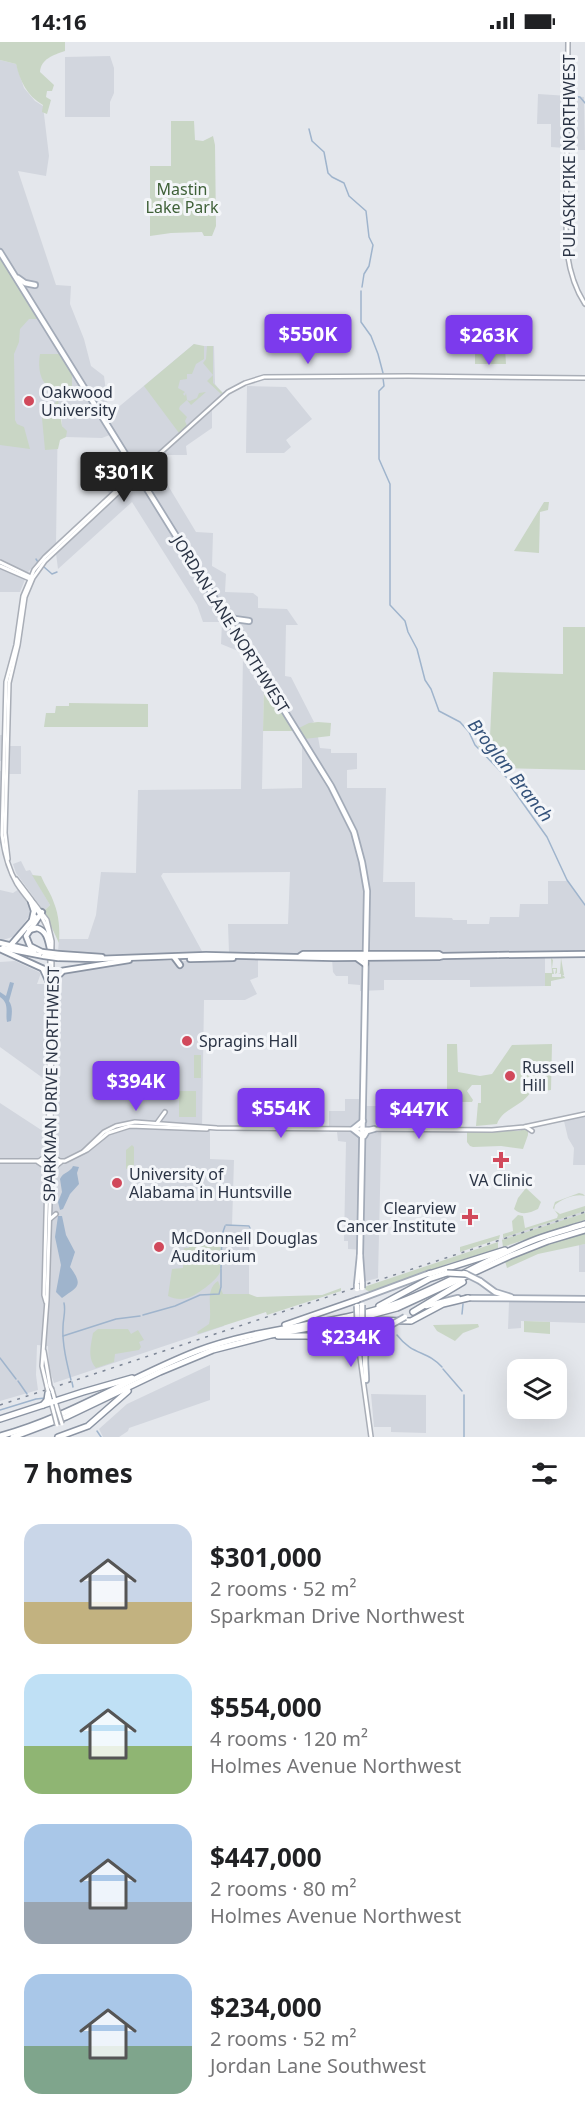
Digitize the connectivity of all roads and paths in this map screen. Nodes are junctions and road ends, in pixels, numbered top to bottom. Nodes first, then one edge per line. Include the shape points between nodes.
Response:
1 (568, 42) edge
2 (0, 252) edge
3 (13, 274) junction
4 (27, 295) junction
5 (585, 304) edge
6 (585, 378) edge
7 (132, 465) junction
8 (144, 467) junction
9 (137, 473) junction
10 (132, 480) junction
11 (142, 481) junction
12 (0, 564) edge
13 (34, 570) junction
14 (21, 573) junction
15 (31, 579) junction
16 (25, 590) junction
17 (221, 609) junction
18 (240, 621) dead end
19 (249, 621) dead end
20 (234, 630) junction
21 (8, 859) junction
22 (15, 878) junction
23 (31, 902) junction
24 (40, 913) junction
25 (32, 921) junction
26 (29, 930) junction
27 (10, 946) junction
28 (0, 947) edge
29 (367, 947) junction
30 (50, 949) junction
31 (43, 954) junction
32 (585, 954) edge
33 (58, 956) junction
34 (89, 956) junction
35 (355, 956) junction
36 (369, 956) junction
37 (105, 957) junction
38 (157, 957) junction
39 (174, 957) junction
40 (70, 959) junction
41 (180, 965) dead end
42 (366, 965) junction
43 (43, 969) junction
44 (51, 970) junction
45 (64, 971) junction
46 (51, 985) junction
47 (49, 1100) junction
48 (43, 1103) dead end
49 (165, 1112) dead end
50 (585, 1114) edge
51 (363, 1121) junction
52 (154, 1124) junction
53 (537, 1124) junction
54 (524, 1127) junction
55 (210, 1128) junction
56 (353, 1129) junction
57 (363, 1129) junction
58 (374, 1129) junction
59 (363, 1138) junction
60 (84, 1151) junction
61 (49, 1155) junction
62 (0, 1161) edge
63 (38, 1162) junction
64 (49, 1162) junction
65 (60, 1162) junction
66 (49, 1170) junction
67 (49, 1206) junction
68 (49, 1220) junction
69 (585, 1224) edge
70 (585, 1230) edge
71 (538, 1239) junction
72 (449, 1272) junction
73 (476, 1272) junction
74 (429, 1274) junction
75 (466, 1274) joint
76 (360, 1286) junction
77 (375, 1295) junction
78 (516, 1298) junction
79 (468, 1299) junction
80 (585, 1299) edge
81 (46, 1302) junction
82 (349, 1303) junction
83 (360, 1303) junction
84 (413, 1312) junction
85 (359, 1317) junction
86 (272, 1330) junction
87 (374, 1335) junction
88 (262, 1337) junction
89 (361, 1340) junction
90 (351, 1341) junction
91 (359, 1349) junction
92 (156, 1369) junction
93 (151, 1376) junction
94 (366, 1380) junction
95 (49, 1390) junction
96 (366, 1391) junction
97 (66, 1397) junction
98 (53, 1402) junction
99 (42, 1405) junction
100 (0, 1419) edge
101 (0, 1436) edge
102 (64, 1436) edge
103 (13, 1437) edge
104 (371, 1437) edge

1 - 5 main road, PULASKI PIKE NORTHWEST via 566,243 573,280
2 - 3 main road, JORDAN LANE NORTHWEST
3 - 4 main road, JORDAN LANE NORTHWEST
3 - 4 main road via 22,282 35,285
4 - 7 main road, JORDAN LANE NORTHWEST
6 - 8 main road, SPARKMAN DRIVE NORTHWEST via 271,376 228,392
7 - 8 main road
7 - 9 main road, JORDAN LANE NORTHWEST
8 - 9 main road, SPARKMAN DRIVE NORTHWEST
8 - 11 main road
9 - 10 main road, SPARKMAN DRIVE NORTHWEST
9 - 11 main road, JORDAN LANE NORTHWEST
9 - 13 main road, SPARKMAN DRIVE NORTHWEST
10 - 11 main road
10 - 15 main road, SPARKMAN DRIVE NORTHWEST
11 - 17 main road, JORDAN LANE NORTHWEST
12 - 14 main road
13 - 14 main road
13 - 15 main road, SPARKMAN DRIVE NORTHWEST
14 - 15 main road
14 - 16 main road via 26,581
15 - 16 main road, SPARKMAN DRIVE NORTHWEST
15 - 21 main road, SPARKMAN DRIVE NORTHWEST via 8,687
16 - 21 main road, SPARKMAN DRIVE NORTHWEST via 5,688 2,835
17 - 19 main road via 235,619
17 - 20 main road, JORDAN LANE NORTHWEST
18 - 20 main road
20 - 29 main road, JORDAN LANE NORTHWEST via 346,814 364,871
21 - 22 main road, SPARKMAN DRIVE NORTHWEST
22 - 23 main road, SPARKMAN DRIVE NORTHWEST
22 - 24 main road, SPARKMAN DRIVE NORTHWEST
23 - 24 main road, SPARKMAN DRIVE NORTHWEST
23 - 25 main road
24 - 25 main road
24 - 26 main road
24 - 30 main road, SPARKMAN DRIVE NORTHWEST via 49,932
24 - 44 main road, SPARKMAN DRIVE NORTHWEST via 52,934
25 - 27 main road
26 - 30 main road via 43,931
26 - 31 main road via 27,944
27 - 28 main road
27 - 31 main road
28 - 31 main road
28 - 43 main road
29 - 35 main road
29 - 36 main road, JORDAN LANE NORTHWEST
29 - 36 main road
30 - 44 main road, SPARKMAN DRIVE NORTHWEST
31 - 33 main road, bridge
32 - 36 main road
33 - 34 main road
33 - 40 main road
34 - 37 main road
34 - 40 main road
35 - 36 main road
35 - 39 main road
35 - 42 main road
36 - 42 main road, JORDAN LANE NORTHWEST
37 - 38 main road
37 - 40 main road
38 - 39 main road
38 - 45 main road
39 - 41 main road
42 - 51 main road, JORDAN LANE NORTHWEST
43 - 44 main road
43 - 46 main road
44 - 45 main road
44 - 46 main road, SPARKMAN DRIVE NORTHWEST
45 - 46 main road
46 - 47 main road, SPARKMAN DRIVE NORTHWEST
46 - 61 main road, SPARKMAN DRIVE NORTHWEST
47 - 48 main road
47 - 61 main road, SPARKMAN DRIVE NORTHWEST
49 - 52 main road
50 - 53 main road
51 - 56 main road
51 - 57 main road, JORDAN LANE NORTHWEST
51 - 58 main road
52 - 55 main road
52 - 60 main road via 135,1122 112,1128
53 - 54 main road
53 - 54 main road via 532,1130
54 - 58 main road
55 - 56 main road
55 - 60 main road via 125,1126
56 - 57 main road
56 - 59 main road
57 - 58 main road
57 - 59 main road, JORDAN LANE NORTHWEST
58 - 59 main road
59 - 76 main road, JORDAN LANE NORTHWEST
60 - 65 main road
61 - 63 main road
61 - 64 main road, SPARKMAN DRIVE NORTHWEST
61 - 65 main road
62 - 63 main road
63 - 64 main road
63 - 66 main road
64 - 65 main road
64 - 66 main road, SPARKMAN DRIVE NORTHWEST
65 - 66 main road
66 - 67 main road, SPARKMAN DRIVE NORTHWEST
66 - 81 main road, SPARKMAN DRIVE NORTHWEST
67 - 68 main road, SPARKMAN DRIVE NORTHWEST
67 - 68 main road via 56,1213
68 - 81 main road, SPARKMAN DRIVE NORTHWEST
69 - 71 highway
70 - 73 highway via 548,1241
71 - 74 highway
71 - 85 highway via 423,1293
72 - 74 main road
72 - 75 highway, bridge
72 - 85 highway
73 - 84 highway
73 - 85 highway via 397,1308
74 - 77 main road
75 - 78 main road, bridge via 495,1292
76 - 77 main road via 366,1294
76 - 82 highway
76 - 83 main road, JORDAN LANE NORTHWEST
77 - 83 main road
78 - 79 main road
78 - 80 main road
79 - 84 main road via 443,1301
79 - 85 highway via 443,1304 411,1321
81 - 95 main road, SPARKMAN DRIVE NORTHWEST via 42,1366
82 - 83 highway
82 - 86 highway
83 - 85 main road, JORDAN LANE NORTHWEST, bridge
84 - 87 main road, bridge
85 - 86 highway
85 - 88 highway
85 - 89 main road, JORDAN LANE NORTHWEST, bridge
86 - 92 highway via 215,1345
87 - 89 main road
87 - 94 main road via 366,1346
88 - 90 highway
88 - 93 highway via 213,1350
89 - 90 highway
89 - 91 main road
89 - 94 main road
90 - 91 highway
91 - 96 main road
92 - 97 highway
92 - 101 highway via 63,1414
93 - 102 highway via 88,1426
93 - 103 highway via 66,1417
94 - 96 main road
95 - 97 highway via 57,1397
95 - 98 main road, SPARKMAN DRIVE NORTHWEST
95 - 99 highway
96 - 104 main road
97 - 98 highway
98 - 99 highway
98 - 102 main road, SPARKMAN DRIVE NORTHWEST, bridge
99 - 100 highway

